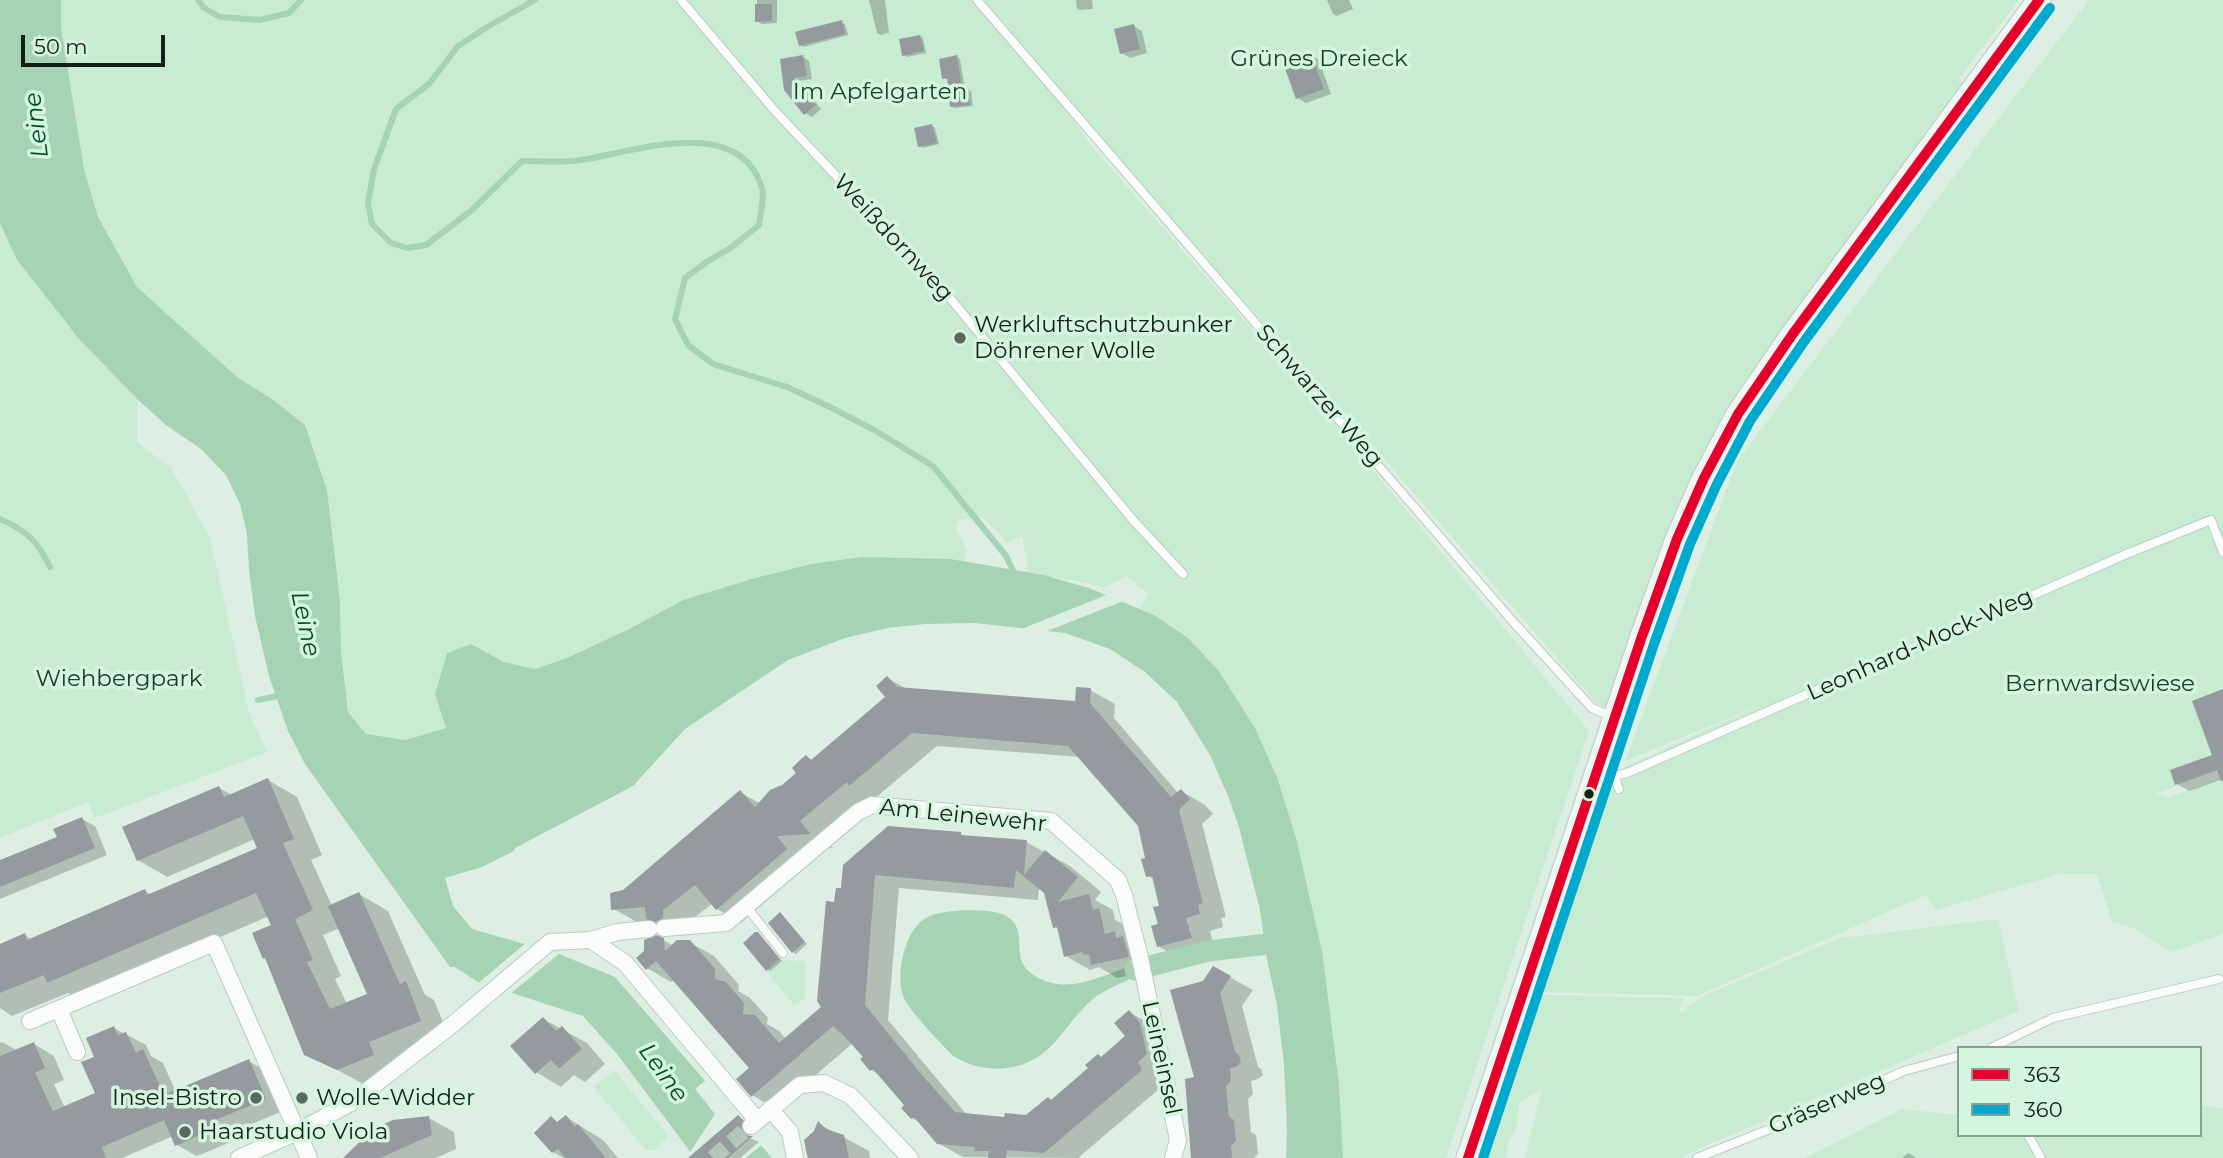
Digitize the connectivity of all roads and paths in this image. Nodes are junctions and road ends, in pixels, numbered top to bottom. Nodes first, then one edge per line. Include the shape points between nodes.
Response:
1 (681, 0) edge
2 (977, 0) edge
3 (2039, 0) edge
4 (2223, 552) edge
5 (1183, 574) dead end
6 (1615, 718) junction
7 (1605, 774) junction
8 (1619, 789) dead end
9 (746, 906) junction
10 (591, 940) junction
11 (783, 953) dead end
12 (1140, 958) joint
13 (2219, 979) dead end
14 (59, 1009) junction
15 (30, 1021) dead end
16 (1996, 1046) edge
17 (77, 1052) dead end
18 (1957, 1057) edge
19 (759, 1119) junction
20 (297, 1132) junction
21 (2029, 1137) edge
22 (239, 1158) edge
23 (309, 1158) edge
24 (796, 1158) edge
25 (909, 1158) edge
26 (1173, 1158) edge
27 (1468, 1158) edge
28 (1698, 1158) edge
29 (2041, 1158) edge

1 - 5 lane, Weißdornweg via 775,111 941,287
2 - 6 lane, Schwarzer Weg via 1515,624 1592,708
3 - 6 street via 1738,414 1677,539
4 - 7 lane, Leonhard-Mock-Weg via 2211,520 1627,774
6 - 7 street
7 - 8 lane
7 - 27 street
9 - 10 street, Am Leinewehr via 726,923 617,932
9 - 11 lane
9 - 12 street, Am Leinewehr via 872,805 1051,821 1118,880
10 - 19 street via 625,963
10 - 20 street, Am Leinewehr via 550,942 351,1103
12 - 26 street, Leineinsel via 1178,1140
13 - 16 lane via 2053,1018
14 - 15 street
14 - 17 street
14 - 20 street via 214,943
18 - 28 lane, Gräserweg via 1904,1071
19 - 24 street via 790,1132
19 - 25 street via 800,1085 824,1083 851,1096
20 - 22 street, Am Leinewehr
20 - 23 street
21 - 29 lane

